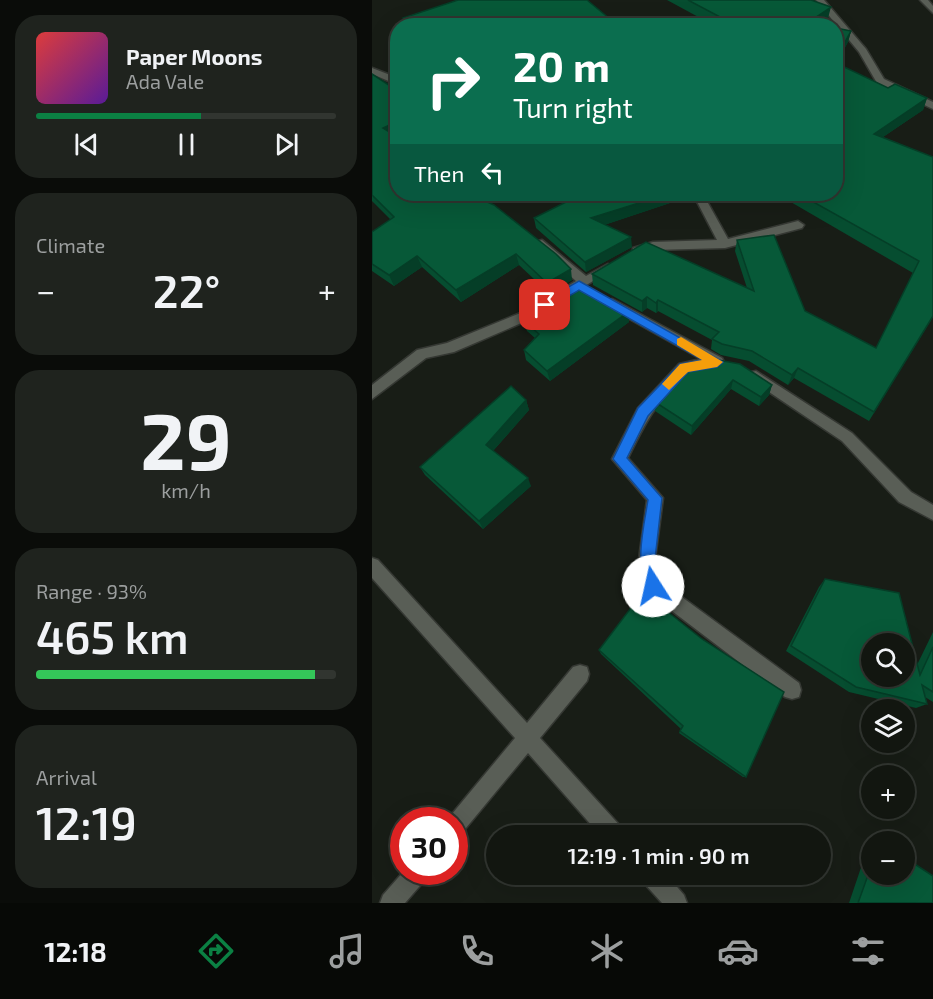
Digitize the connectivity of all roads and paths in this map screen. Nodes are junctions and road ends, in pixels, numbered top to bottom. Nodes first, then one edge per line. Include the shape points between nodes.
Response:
1 (820, 0) edge
2 (924, 0) edge
3 (933, 11) edge
4 (835, 18) edge
5 (843, 27) edge
6 (372, 71) edge
7 (390, 79) edge
8 (933, 106) edge
9 (702, 201) edge
10 (798, 225) dead end
11 (530, 234) edge
12 (725, 244) junction
13 (588, 289) junction
14 (717, 362) junction
15 (372, 393) edge
16 (933, 513) edge
17 (372, 566) edge
18 (580, 674) dead end
19 (792, 690) dead end
20 (529, 737) junction
21 (468, 810) edge
22 (606, 825) edge
23 (406, 885) edge
24 (660, 885) edge
25 (391, 903) edge
26 (676, 903) edge

1 - 4 street
2 - 3 street
5 - 8 street via 863,51 880,81
6 - 7 street
9 - 12 street
10 - 12 street
11 - 13 street via 564,261
12 - 13 street via 643,247
13 - 14 street
13 - 15 street via 449,348 422,354
14 - 16 street via 738,366 847,437 905,497
14 - 19 street via 684,368 643,412 620,459 655,498 647,559 653,586
17 - 20 street
18 - 20 street
20 - 21 street
20 - 22 street
23 - 25 street
24 - 26 street

